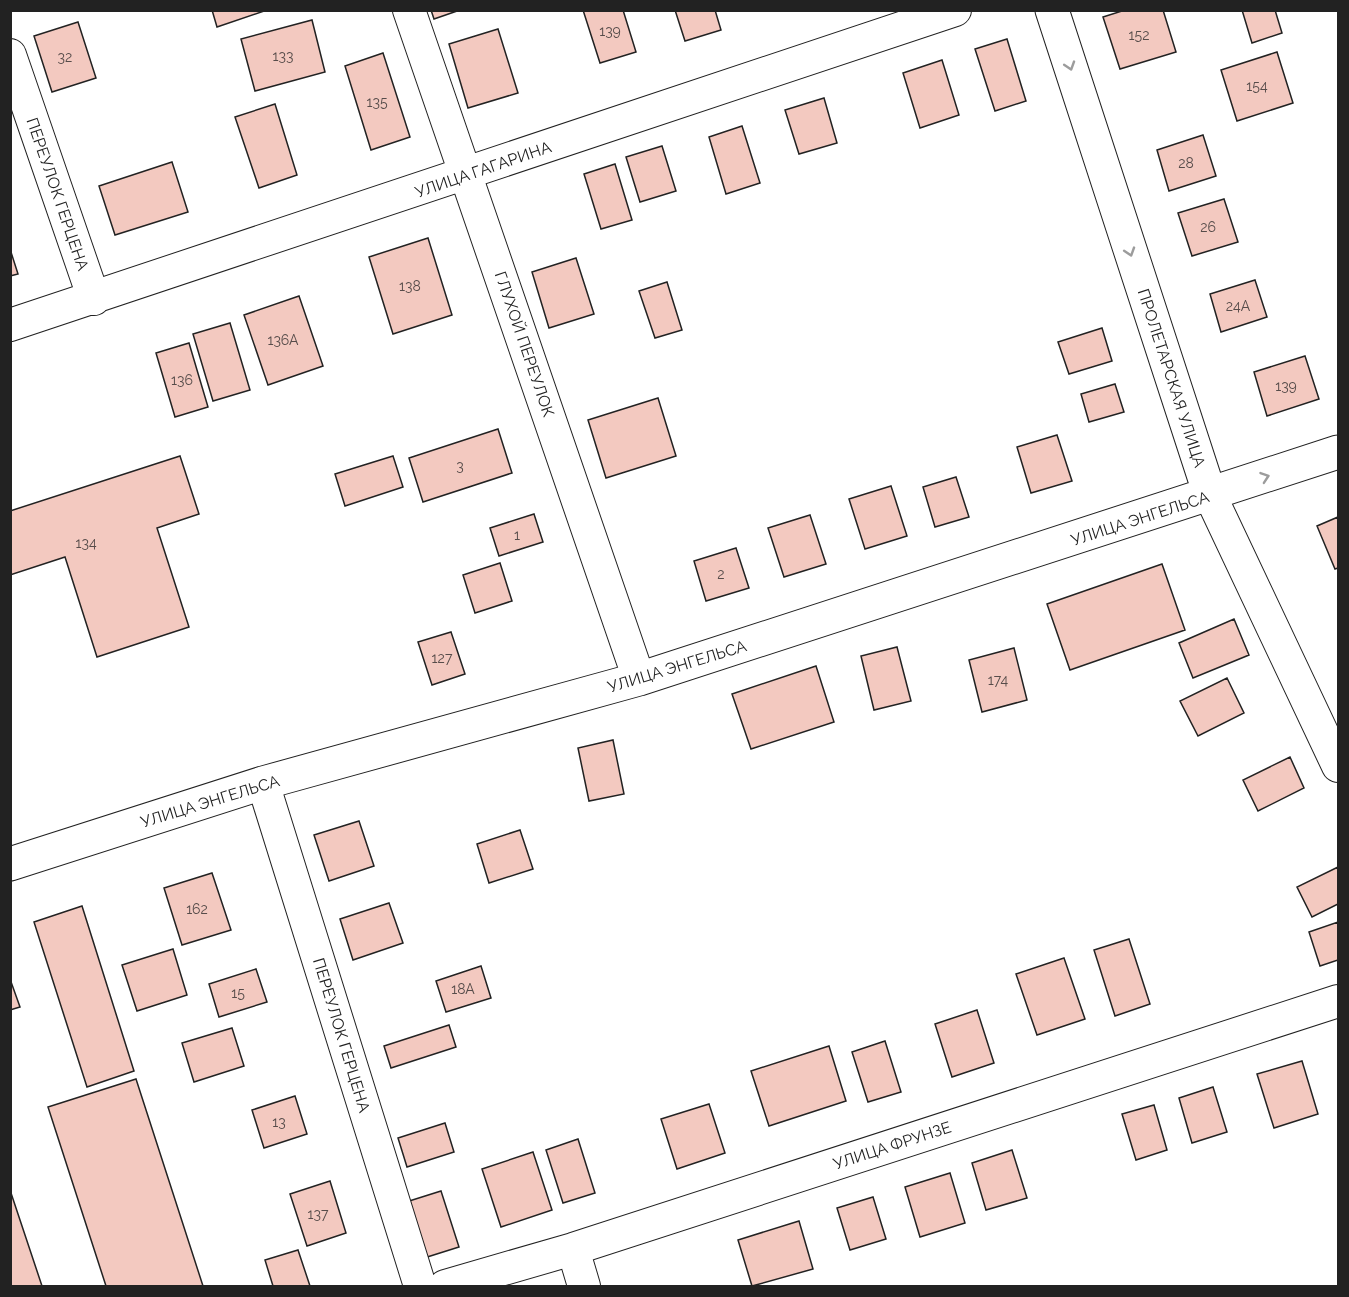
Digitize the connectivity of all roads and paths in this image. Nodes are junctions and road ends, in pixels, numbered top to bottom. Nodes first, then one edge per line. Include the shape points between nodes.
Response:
1 (409, 10) edge
2 (955, 10) edge
3 (1052, 10) edge
4 (10, 55) edge
5 (467, 175) junction
6 (94, 299) junction
7 (10, 325) edge
8 (1338, 452) edge
9 (1210, 495) junction
10 (639, 679) junction
11 (1338, 766) edge
12 (263, 783) junction
13 (10, 864) edge
14 (1338, 1001) edge
15 (573, 1249) junction
16 (420, 1287) edge
17 (445, 1287) edge
18 (584, 1287) edge

1 - 5 street, ГЛУХОЙ ПЕРЕУЛОК
2 - 5 street, УЛИЦА ГАГАРИНА
3 -> 9 main road, ПРОЛЕТАРСКАЯ УЛИЦА
4 - 6 street, ПЕРЕУЛОК ГЕРЦЕНА
5 - 6 street, УЛИЦА ГАГАРИНА
5 - 10 street, ГЛУХОЙ ПЕРЕУЛОК
6 - 7 street, УЛИЦА ГАГАРИНА
9 -> 8 main road, УЛИЦА ЭНГЕЛЬСА
9 - 10 main road, УЛИЦА ЭНГЕЛЬСА
9 - 11 street, ПРОЛЕТАРСКАЯ УЛИЦА
10 - 12 main road, УЛИЦА ЭНГЕЛЬСА
12 - 13 main road, УЛИЦА ЭНГЕЛЬСА
12 - 16 street, ПЕРЕУЛОК ГЕРЦЕНА
14 - 15 street, УЛИЦА ФРУНЗЕ
15 - 17 street, УЛИЦА ФРУНЗЕ
15 - 18 street

